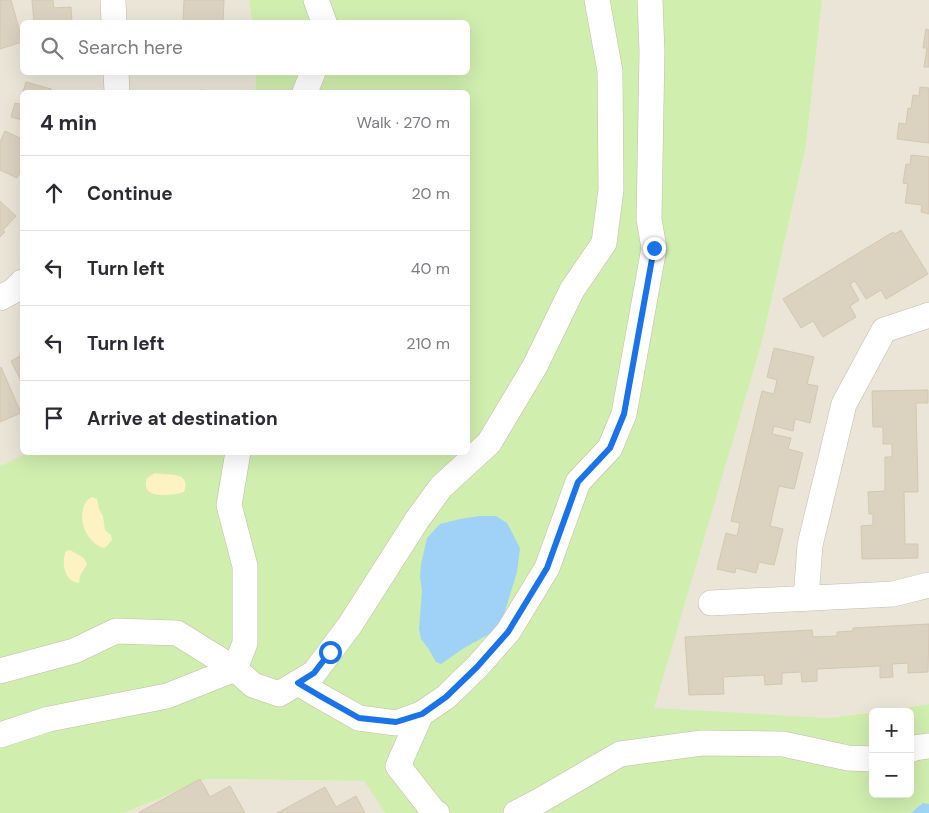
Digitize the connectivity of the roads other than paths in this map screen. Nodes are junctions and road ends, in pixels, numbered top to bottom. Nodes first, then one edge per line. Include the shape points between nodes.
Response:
1 (112, 0) edge
2 (316, 0) edge
3 (597, 0) edge
4 (650, 0) edge
5 (114, 20) edge
6 (323, 20) edge
7 (116, 75) edge
8 (312, 75) edge
9 (117, 90) edge
10 (306, 90) edge
11 (20, 284) edge
12 (0, 298) edge
13 (929, 315) edge
14 (238, 455) edge
15 (929, 584) edge
16 (806, 598) junction
17 (710, 604) dead end
18 (235, 668) junction
19 (0, 671) edge
20 (298, 683) junction
21 (422, 714) junction
22 (0, 735) edge
23 (929, 746) edge
24 (914, 748) edge
25 (869, 760) edge
26 (437, 813) edge
27 (516, 813) edge

1 - 5 street
2 - 6 street
3 - 20 street via 610,71 611,190 604,243 572,290 535,366 489,443 441,487 350,625 314,673
4 - 21 street via 649,219 654,248 624,414 610,448 578,482 547,568 508,632 446,697
7 - 9 street
8 - 10 street
11 - 12 street
13 - 16 street via 884,330 844,404 810,545
14 - 18 street via 229,506 245,566 245,644
15 - 16 street via 893,594
16 - 17 street
18 - 19 street via 177,633 116,631 74,651
18 - 20 street via 253,685 279,694
18 - 22 street via 166,696 49,719
20 - 21 street via 359,718 396,722
21 - 26 street via 398,766
23 - 24 street
25 - 27 street via 783,744 702,743 620,754

